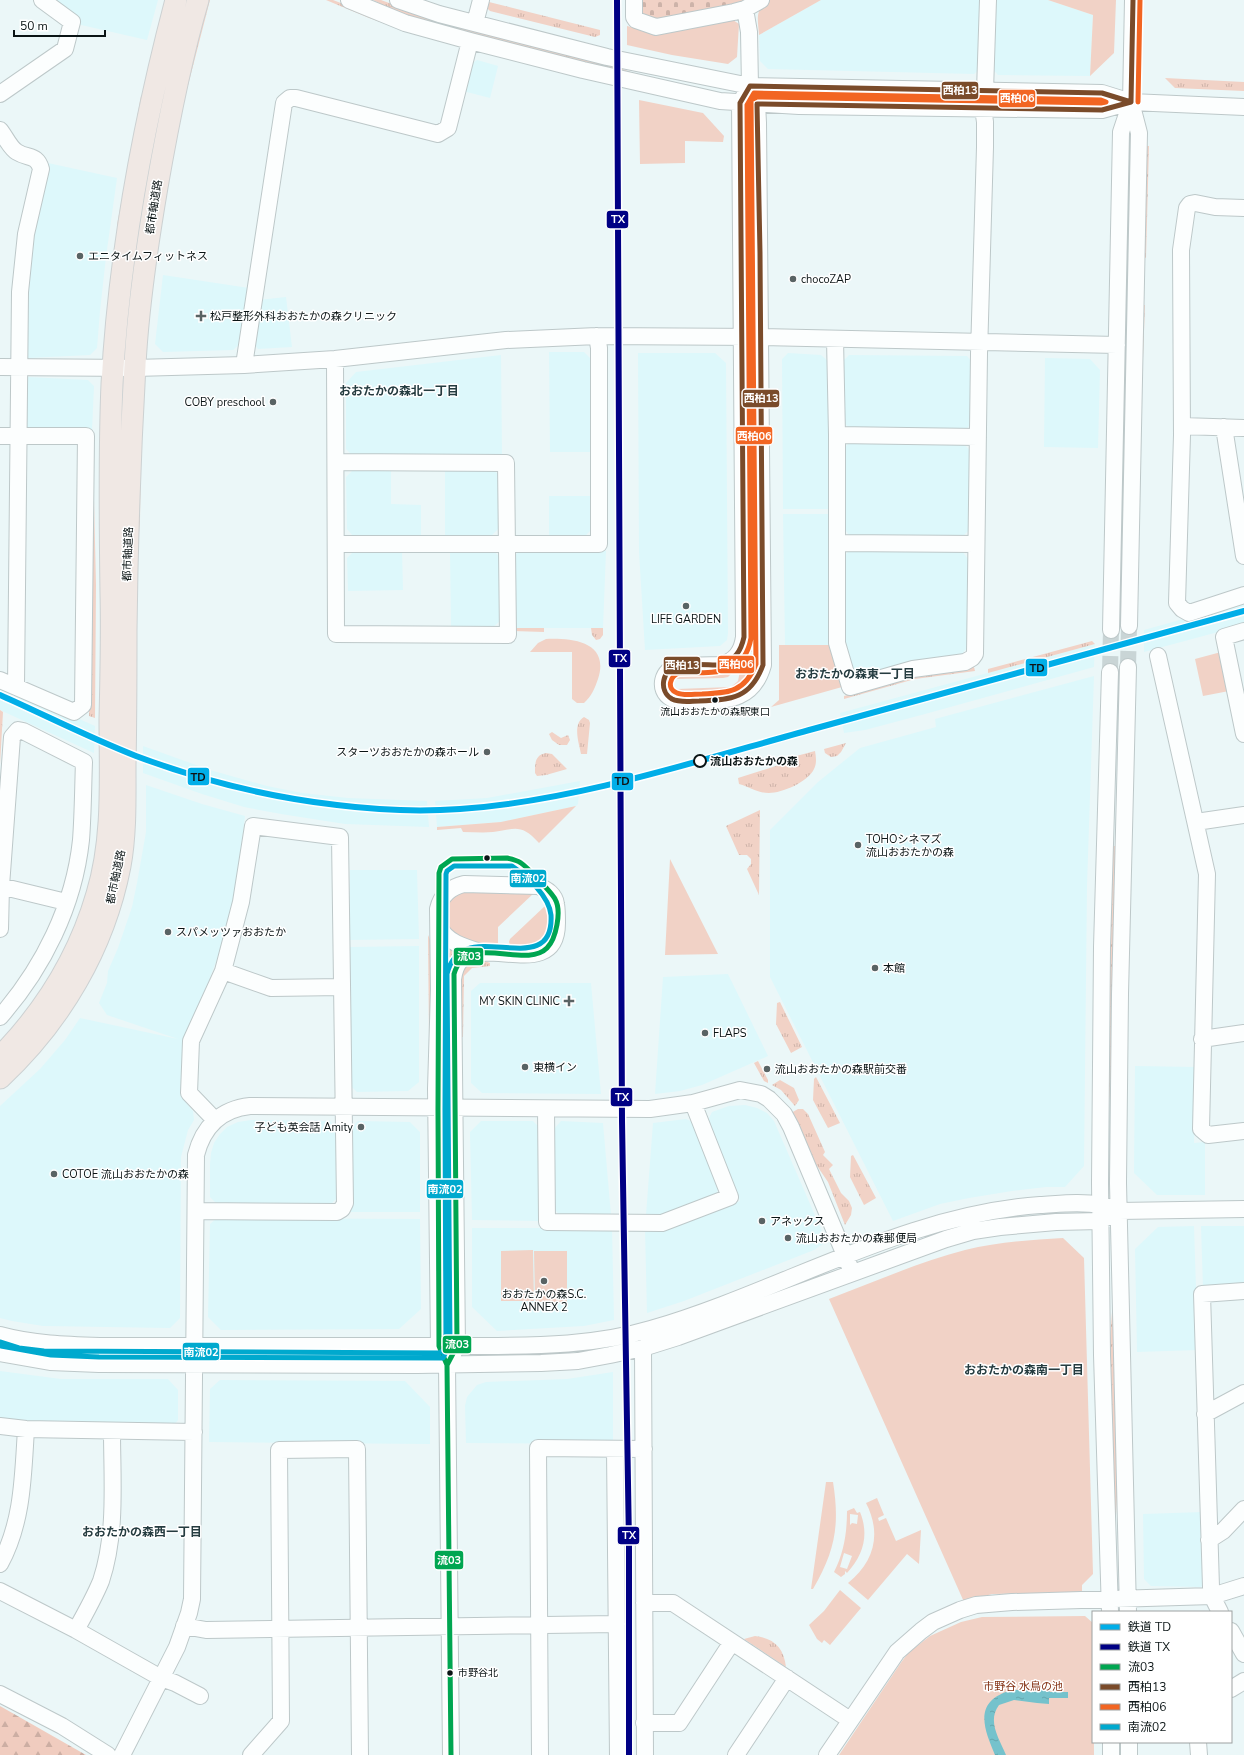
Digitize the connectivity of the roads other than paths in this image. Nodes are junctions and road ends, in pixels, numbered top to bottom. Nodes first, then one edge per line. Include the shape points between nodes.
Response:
1 (42, 0) edge
2 (176, 0) edge
3 (198, 0) edge
4 (349, 0) edge
5 (398, 0) edge
6 (481, 0) edge
7 (634, 0) edge
8 (761, 0) edge
9 (988, 0) edge
10 (1133, 0) edge
11 (745, 9) junction
12 (475, 23) junction
13 (470, 41) junction
14 (750, 86) junction
15 (985, 91) junction
16 (0, 94) edge
17 (1131, 102) junction
18 (740, 103) junction
19 (757, 104) junction
20 (983, 108) junction
21 (1244, 108) edge
22 (0, 130) edge
23 (1244, 208) edge
24 (597, 336) junction
25 (760, 337) junction
26 (743, 338) junction
27 (835, 339) junction
28 (980, 342) junction
29 (1117, 345) junction
30 (334, 359) junction
31 (244, 365) junction
32 (0, 367) edge
33 (18, 367) junction
34 (113, 367) junction
35 (135, 368) junction
36 (1182, 426) junction
37 (1224, 428) junction
38 (1244, 428) edge
39 (837, 435) junction
40 (0, 436) edge
41 (18, 436) junction
42 (978, 437) junction
43 (336, 462) junction
44 (836, 542) junction
45 (506, 543) junction
46 (336, 544) junction
47 (976, 544) junction
48 (1244, 556) edge
49 (1244, 595) edge
50 (1129, 626) tunnel mouth
51 (1111, 630) tunnel mouth
52 (1244, 631) edge
53 (737, 656) junction
54 (1158, 656) dead end
55 (1128, 667) tunnel mouth
56 (761, 672) junction
57 (1110, 672) tunnel mouth
58 (0, 680) edge
59 (16, 687) junction
60 (1240, 695) edge
61 (1244, 734) edge
62 (1244, 815) edge
63 (1196, 822) junction
64 (1, 886) edge
65 (66, 902) junction
66 (439, 926) junction
67 (0, 929) edge
68 (484, 953) junction
69 (223, 971) junction
70 (342, 986) junction
71 (0, 1017) edge
72 (1244, 1033) edge
73 (1202, 1039) junction
74 (0, 1057) edge
75 (0, 1078) edge
76 (693, 1103) junction
77 (343, 1106) junction
78 (436, 1107) junction
79 (454, 1107) junction
80 (546, 1109) junction
81 (215, 1120) junction
82 (1244, 1130) edge
83 (1100, 1204) junction
84 (1244, 1209) edge
85 (196, 1211) junction
86 (1118, 1211) junction
87 (1100, 1221) junction
88 (844, 1255) junction
89 (852, 1272) junction
90 (1244, 1291) edge
91 (0, 1335) edge
92 (194, 1346) junction
93 (438, 1346) junction
94 (457, 1346) junction
95 (643, 1348) junction
96 (0, 1353) edge
97 (195, 1364) junction
98 (447, 1365) junction
99 (1244, 1393) edge
100 (1205, 1414) junction
101 (0, 1426) edge
102 (26, 1429) junction
103 (112, 1431) junction
104 (194, 1432) junction
105 (615, 1449) junction
106 (644, 1449) junction
107 (1244, 1509) edge
108 (1209, 1540) junction
109 (0, 1564) edge
110 (1244, 1586) edge
111 (0, 1591) edge
112 (1212, 1596) junction
113 (644, 1603) junction
114 (1128, 1605) edge
115 (1110, 1606) edge
116 (1220, 1611) edge
117 (617, 1624) junction
118 (184, 1626) junction
119 (450, 1626) junction
120 (538, 1626) junction
121 (281, 1629) junction
122 (359, 1629) junction
123 (76, 1630) junction
124 (1232, 1633) edge
125 (732, 1642) junction
126 (1244, 1654) edge
127 (160, 1678) junction
128 (787, 1678) junction
129 (1244, 1681) edge
130 (1232, 1688) edge
131 (0, 1694) edge
132 (200, 1696) dead end
133 (850, 1720) junction
134 (644, 1723) junction
135 (1111, 1743) edge
136 (1129, 1743) edge
137 (1198, 1743) edge
138 (108, 1755) edge
139 (122, 1755) edge
140 (251, 1755) edge
141 (360, 1755) edge
142 (451, 1755) edge
143 (540, 1755) edge
144 (618, 1755) edge
145 (645, 1755) edge
146 (736, 1755) edge
147 (827, 1755) edge
148 (1111, 1755) edge
149 (1129, 1755) edge
150 (1199, 1755) edge

1 - 16 street via 72,22 65,49
2 - 34 main road, 都市軸道路 via 153,92 137,177
3 - 35 main road, 都市軸道路 via 171,109 157,188 141,289
4 - 13 street via 406,23
5 - 12 street
6 - 12 street
7 - 11 street via 636,20 656,27
8 - 11 street
9 - 15 street
10 - 17 street
11 - 14 street via 749,37
12 - 14 street via 607,57
13 - 18 street via 638,83
13 - 31 street via 448,128 438,134 296,98 290,98 284,103
14 - 15 street
14 - 18 street
14 - 19 street
15 - 17 street via 1102,93
17 - 20 street via 1102,110
17 - 21 street
17 - 29 street via 1121,132
17 - 50 street via 1139,133
18 - 19 street
18 - 26 street
19 - 20 street
19 - 25 street
20 - 28 street via 985,147
22 - 33 street via 16,152 36,159 40,162 41,169 26,234 20,292
23 - 36 street via 1195,203 1187,208 1181,250
24 - 26 street
24 - 30 street via 506,340
24 - 45 street via 599,544
25 - 26 street
25 - 27 street
25 - 56 street via 764,653
26 - 53 street via 744,637
27 - 28 street
27 - 39 street
28 - 29 street
28 - 42 street
29 - 51 street
30 - 31 street
30 - 43 street
31 - 35 street
32 - 33 street
33 - 34 street
33 - 41 street
34 - 35 street
34 - 74 main road, 都市軸道路 via 109,488 110,805 104,864 98,893 72,959 44,1006
35 - 75 main road, 都市軸道路 via 126,592 125,824 120,865 103,926 79,980 37,1040
36 - 37 street
36 - 49 street via 1177,603 1189,613
37 - 38 street
37 - 48 street
39 - 42 street
39 - 44 street
40 - 41 street
41 - 59 street
41 - 59 street via 86,436 83,705 74,712
42 - 47 street
43 - 45 street via 506,463
43 - 46 street
44 - 47 street
44 - 47 street via 837,643 850,687 913,669 966,662 972,658
45 - 46 street
45 - 46 street via 508,636 336,634
52 - 60 street via 1224,637
53 - 56 street via 747,656 755,660
53 - 56 street via 721,665 672,667 664,675 664,690 670,697 679,701 736,698 751,687
54 - 63 street
55 - 86 street
57 - 83 street via 1102,947
58 - 59 street
60 - 61 street
62 - 63 street
63 - 73 street via 1207,874
64 - 65 street
64 - 65 street via 12,736 18,730 84,762 81,842
64 - 67 street
65 - 71 street via 44,956 22,990
66 - 68 street via 446,938
66 - 68 street via 438,910 441,900 446,892 464,884 538,886 552,895 557,905 557,934 545,950 534,954
66 - 78 street
68 - 79 street via 469,955 462,959 457,965 453,979
69 - 70 street via 271,988
69 - 70 street via 241,902 253,826 340,838
69 - 81 street via 191,1041 189,1093
70 - 77 street
72 - 73 street
73 - 82 street via 1201,1129 1208,1135
76 - 80 street via 650,1109
76 - 80 street via 730,1197 662,1223 547,1222
76 - 88 street via 740,1090 761,1094 776,1105 791,1127
77 - 78 street
77 - 81 street via 238,1107
77 - 85 street via 345,1203 342,1209 337,1212
78 - 79 street
78 - 93 street
79 - 80 street
79 - 94 street
81 - 85 street via 199,1143 196,1155
83 - 86 street
83 - 87 street
83 - 88 street via 1016,1207 965,1216 920,1228
84 - 86 street
85 - 92 street
86 - 87 street
86 - 114 street
87 - 89 street via 1041,1223 973,1231
87 - 115 street
88 - 89 street
88 - 94 street via 716,1307 650,1329 604,1339 551,1345
89 - 95 street via 708,1327
90 - 100 street via 1202,1294
91 - 92 street via 44,1344
92 - 93 street
92 - 97 street
93 - 94 street
93 - 98 street
94 - 98 street
95 - 98 street via 578,1361
95 - 106 street
96 - 97 street via 50,1362
97 - 98 street
97 - 104 street
98 - 119 street
99 - 100 street
100 - 108 street
101 - 102 street
102 - 103 street
102 - 109 street via 19,1510 12,1536
103 - 104 street
103 - 123 street via 112,1520 108,1553 101,1581
104 - 118 street via 192,1599
105 - 106 street
105 - 117 street
105 - 120 street via 538,1448
106 - 113 street
107 - 108 street via 1223,1531
108 - 112 street
110 - 112 street
111 - 123 street
112 - 114 street
112 - 116 street
113 - 125 street via 673,1603
113 - 134 street
114 - 115 street
115 - 133 street via 1012,1602 984,1604 947,1615 921,1631 896,1652
117 - 120 street
117 - 144 street
118 - 121 street via 206,1630
118 - 127 street via 177,1647
119 - 120 street
119 - 122 street
119 - 142 street
120 - 143 street
121 - 122 street
121 - 122 street via 279,1450 357,1449
121 - 140 street via 282,1721
122 - 141 street
123 - 127 street
124 - 126 street
125 - 128 street
125 - 134 street via 678,1723
127 - 132 street
127 - 139 street
128 - 133 street
128 - 146 street
129 - 130 street
131 - 138 street via 62,1726
133 - 147 street
134 - 145 street
135 - 148 street
136 - 149 street
137 - 150 street

